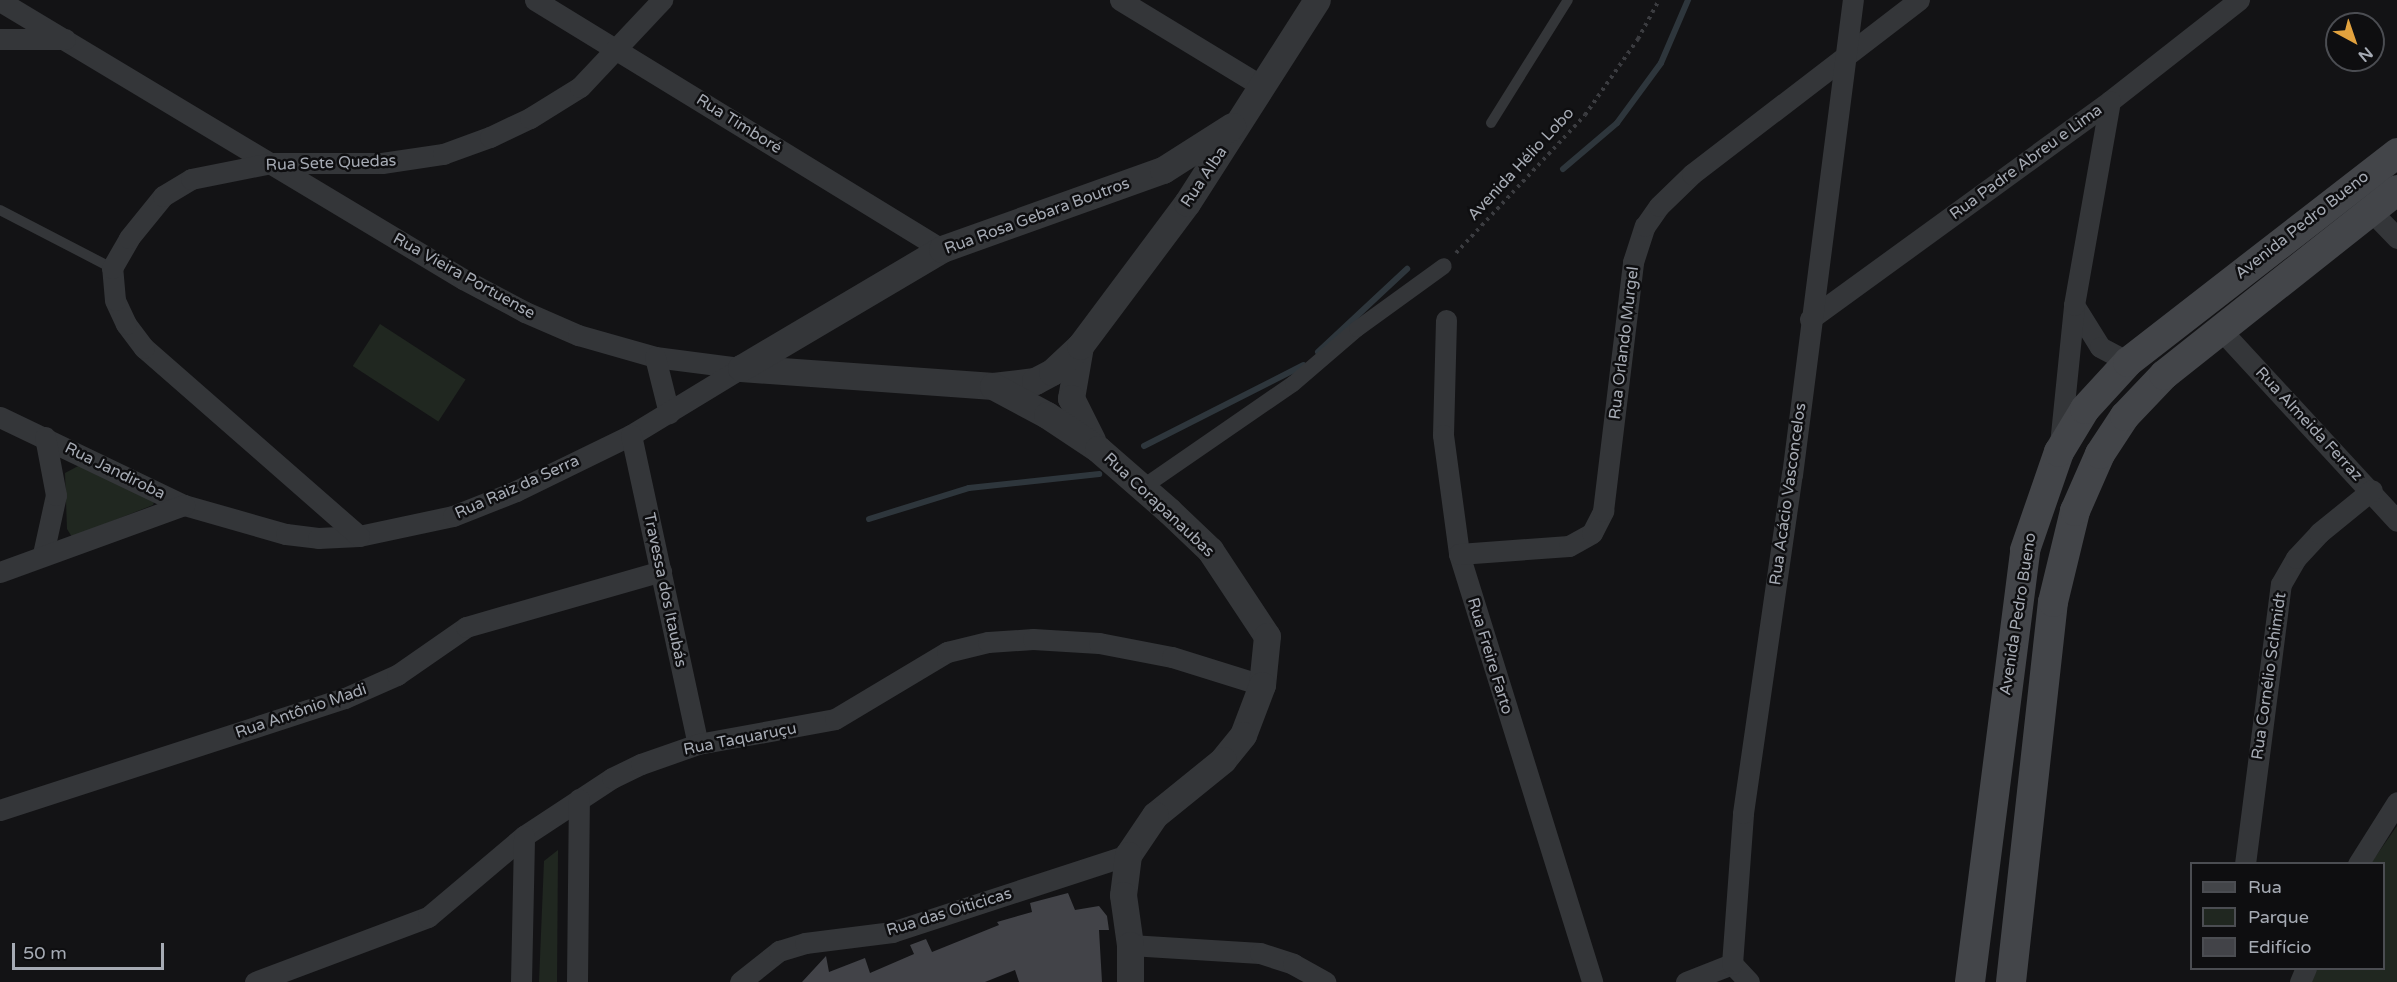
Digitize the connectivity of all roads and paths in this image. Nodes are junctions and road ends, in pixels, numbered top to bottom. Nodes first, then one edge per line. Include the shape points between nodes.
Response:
1 (0, 0) edge
2 (534, 0) edge
3 (662, 0) edge
4 (1120, 0) edge
5 (1317, 0) edge
6 (1568, 0) edge
7 (1659, 0) edge
8 (1853, 0) edge
9 (1919, 0) edge
10 (2239, 0) edge
11 (0, 39) edge
12 (69, 39) junction
13 (619, 50) junction
14 (1845, 54) junction
15 (1263, 87) junction
16 (2110, 101) junction
17 (1241, 121) junction
18 (1491, 123) dead end
19 (2397, 153) edge
20 (271, 163) junction
21 (1163, 170) junction
22 (2397, 190) edge
23 (1187, 203) junction
24 (0, 210) edge
25 (2370, 210) junction
26 (2397, 238) edge
27 (942, 249) junction
28 (1444, 266) joint
29 (112, 268) junction
30 (2074, 304) junction
31 (1810, 319) junction
32 (1446, 320) dead end
33 (2220, 329) junction
34 (782, 342) junction
35 (1080, 346) junction
36 (655, 357) junction
37 (2128, 362) junction
38 (741, 368) junction
39 (801, 372) junction
40 (993, 386) junction
41 (669, 413) junction
42 (3, 415) edge
43 (631, 435) junction
44 (45, 437) junction
45 (1098, 449) junction
46 (2059, 452) junction
47 (1142, 488) junction
48 (2372, 490) junction
49 (184, 505) junction
50 (2397, 521) edge
51 (359, 536) junction
52 (43, 554) junction
53 (1459, 554) junction
54 (661, 571) junction
55 (0, 572) edge
56 (1262, 686) junction
57 (698, 744) junction
58 (579, 799) junction
59 (2397, 802) edge
60 (0, 810) edge
61 (524, 836) junction
62 (1128, 855) junction
63 (2245, 862) edge
64 (2359, 862) edge
65 (1130, 945) junction
66 (1732, 964) junction
67 (255, 982) edge
68 (521, 982) edge
69 (577, 982) edge
70 (740, 982) edge
71 (1130, 982) edge
72 (1325, 982) edge
73 (1592, 982) edge
74 (1686, 982) edge
75 (1749, 982) edge
76 (1970, 982) edge
77 (2011, 982) edge

1 - 12 street, Rua Vieira Portuense
2 - 13 street, Rua Timboré
3 - 13 street, Rua Sete Quedas
4 - 15 street
5 - 15 street, Rua Alba
6 - 18 lane
7 - 28 path, Avenida Hélio Lobo via 1638,39 1585,115
8 - 14 street, Rua Acácio Vasconcelos
9 - 14 street, Rua Orlando Murgel
10 - 16 street, Rua Padre Abreu e Lima
11 - 12 street
12 - 20 street, Rua Vieira Portuense
13 - 20 street, Rua Sete Quedas via 580,87 530,118 443,154 382,163
13 - 27 street, Rua Timboré
14 - 31 street, Rua Acácio Vasconcelos
14 - 53 street, Rua Orlando Murgel via 1692,174 1659,206 1645,226 1633,262 1603,511 1593,533 1569,546
15 - 17 street, Rua Alba
16 - 30 street
16 - 31 street, Rua Padre Abreu e Lima
17 - 21 street, Rua Rosa Gebara Boutros
17 - 23 street, Rua Alba
19 - 37 main road, Avenida Pedro Bueno
20 - 29 street, Rua Sete Quedas via 212,173 175,186 129,238
20 - 36 street, Rua Vieira Portuense via 525,312 578,335
21 - 23 street via 1179,179
21 - 27 street, Rua Rosa Gebara Boutros
22 - 25 main road, Avenida Pedro Bueno
23 - 35 street, Rua Alba
24 - 29 lane
25 - 26 street
25 - 33 main road, Avenida Pedro Bueno
27 - 34 street, Rua Rosa Gebara Boutros
28 - 47 street via 1357,329 1293,384
29 - 51 street via 115,300 144,348
30 - 37 street via 2100,346
30 - 46 street
31 - 66 street, Rua Acácio Vasconcelos via 1792,475 1743,813
32 - 53 street, Rua Freire Farto via 1443,435
33 - 48 street, Rua Almeida Ferraz
33 - 77 main road, Avenida Pedro Bueno via 2164,375 2125,416 2100,454 2075,511 2054,602
34 - 38 street, Rua Rosa Gebara Boutros
34 - 39 street
35 - 40 street, Rua Vieira Portuense via 1052,372 1035,381
35 - 45 street, Rua Corapanaubas via 1071,398 1078,419
36 - 38 street, Rua Vieira Portuense
36 - 41 street
37 - 46 main road, Avenida Pedro Bueno via 2085,409
38 - 39 street, Rua Vieira Portuense
38 - 41 street, Rua Raiz da Serra
39 - 40 street, Rua Vieira Portuense
40 - 45 street, Rua Corapanaubas
41 - 43 street, Rua Raiz da Serra
42 - 44 street, Rua Jandiroba
43 - 51 street, Rua Raiz da Serra via 516,491 453,516
43 - 54 street, Travessa dos Itaubás
44 - 49 street, Rua Jandiroba
44 - 52 street, Rua Jandiroba via 56,495
45 - 47 street, Rua Corapanaubas
46 - 76 main road, Avenida Pedro Bueno via 2025,550
47 - 56 street, Rua Corapanaubas via 1210,550 1234,580 1267,636
48 - 50 street, Rua Almeida Ferraz
48 - 63 street, Rua Cornélio Schimidt via 2319,533 2296,558 2281,584
49 - 51 street, Rua Raiz da Serra via 286,534 318,538
49 - 52 street
52 - 55 street
53 - 73 street, Rua Freire Farto
54 - 57 street, Travessa dos Itaubás
54 - 60 street, Rua Antônio Madi via 466,627 397,675 345,698
56 - 57 street, Rua Taquaruçu via 1172,657 1099,643 1033,639 988,642 947,652 819,724
56 - 62 street, Rua Corapanaubas via 1243,735 1223,760 1155,814
57 - 58 street, Rua Taquaruçu via 640,764
58 - 61 street, Rua Taquaruçu
58 - 69 street
59 - 64 street
61 - 67 street, Rua Taquaruçu via 428,917
61 - 68 street
62 - 65 street via 1123,895
62 - 70 street, Rua das Oiticicas via 892,932 805,943 779,951
65 - 71 street
65 - 72 street via 1260,953 1293,964
66 - 74 street
66 - 75 street

